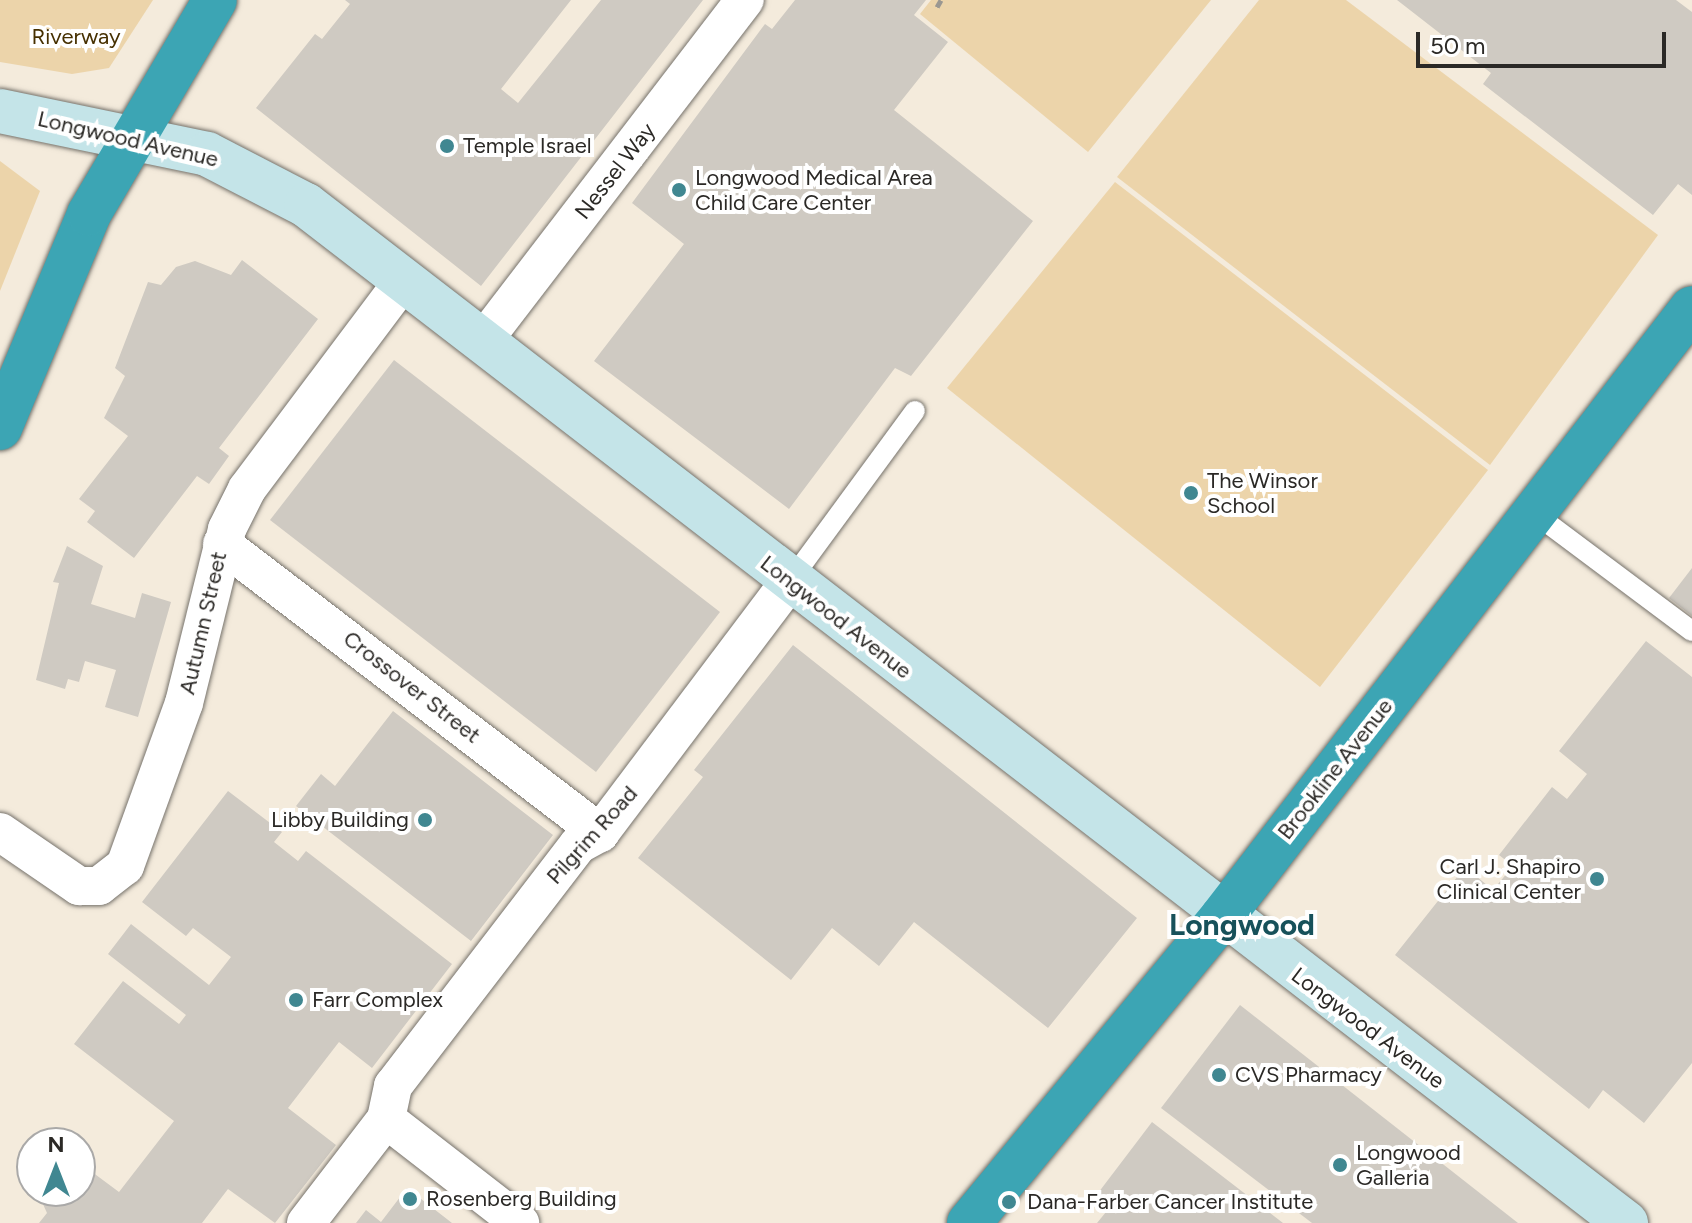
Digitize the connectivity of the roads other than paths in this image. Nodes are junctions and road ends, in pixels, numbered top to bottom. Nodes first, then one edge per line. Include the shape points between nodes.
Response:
1 (215, 0) edge
2 (745, 0) edge
3 (0, 111) edge
4 (132, 138) junction
5 (404, 280) junction
6 (1692, 308) edge
7 (483, 341) junction
8 (915, 411) dead end
9 (0, 428) edge
10 (1534, 513) junction
11 (222, 544) junction
12 (790, 581) junction
13 (1692, 631) edge
14 (0, 832) edge
15 (600, 833) junction
16 (1222, 917) junction
17 (386, 1119) junction
18 (306, 1223) edge
19 (520, 1223) edge
20 (969, 1223) edge
21 (1626, 1223) edge

1 - 4 highway
2 - 7 street, Nessel Way
3 - 4 main road, Longwood Avenue
4 - 5 main road, Longwood Avenue via 246,170
4 - 9 highway via 56,285
5 - 7 main road, Longwood Avenue
5 - 11 street, Autumn Street via 247,489
6 - 10 highway, Brookline Avenue
7 - 12 main road, Longwood Avenue
8 - 12 lane, Pilgrim Road
10 - 13 lane
10 - 16 highway, Brookline Avenue
11 - 14 street, Autumn Street via 184,703 125,866 99,886 79,886
11 - 15 street, Crossover Street
12 - 15 street, Pilgrim Road
12 - 16 main road, Longwood Avenue
15 - 17 street, Pilgrim Road via 578,845 393,1086
16 - 20 highway, Brookline Avenue
16 - 21 main road, Longwood Avenue
17 - 18 street, Pilgrim Road
17 - 19 street

